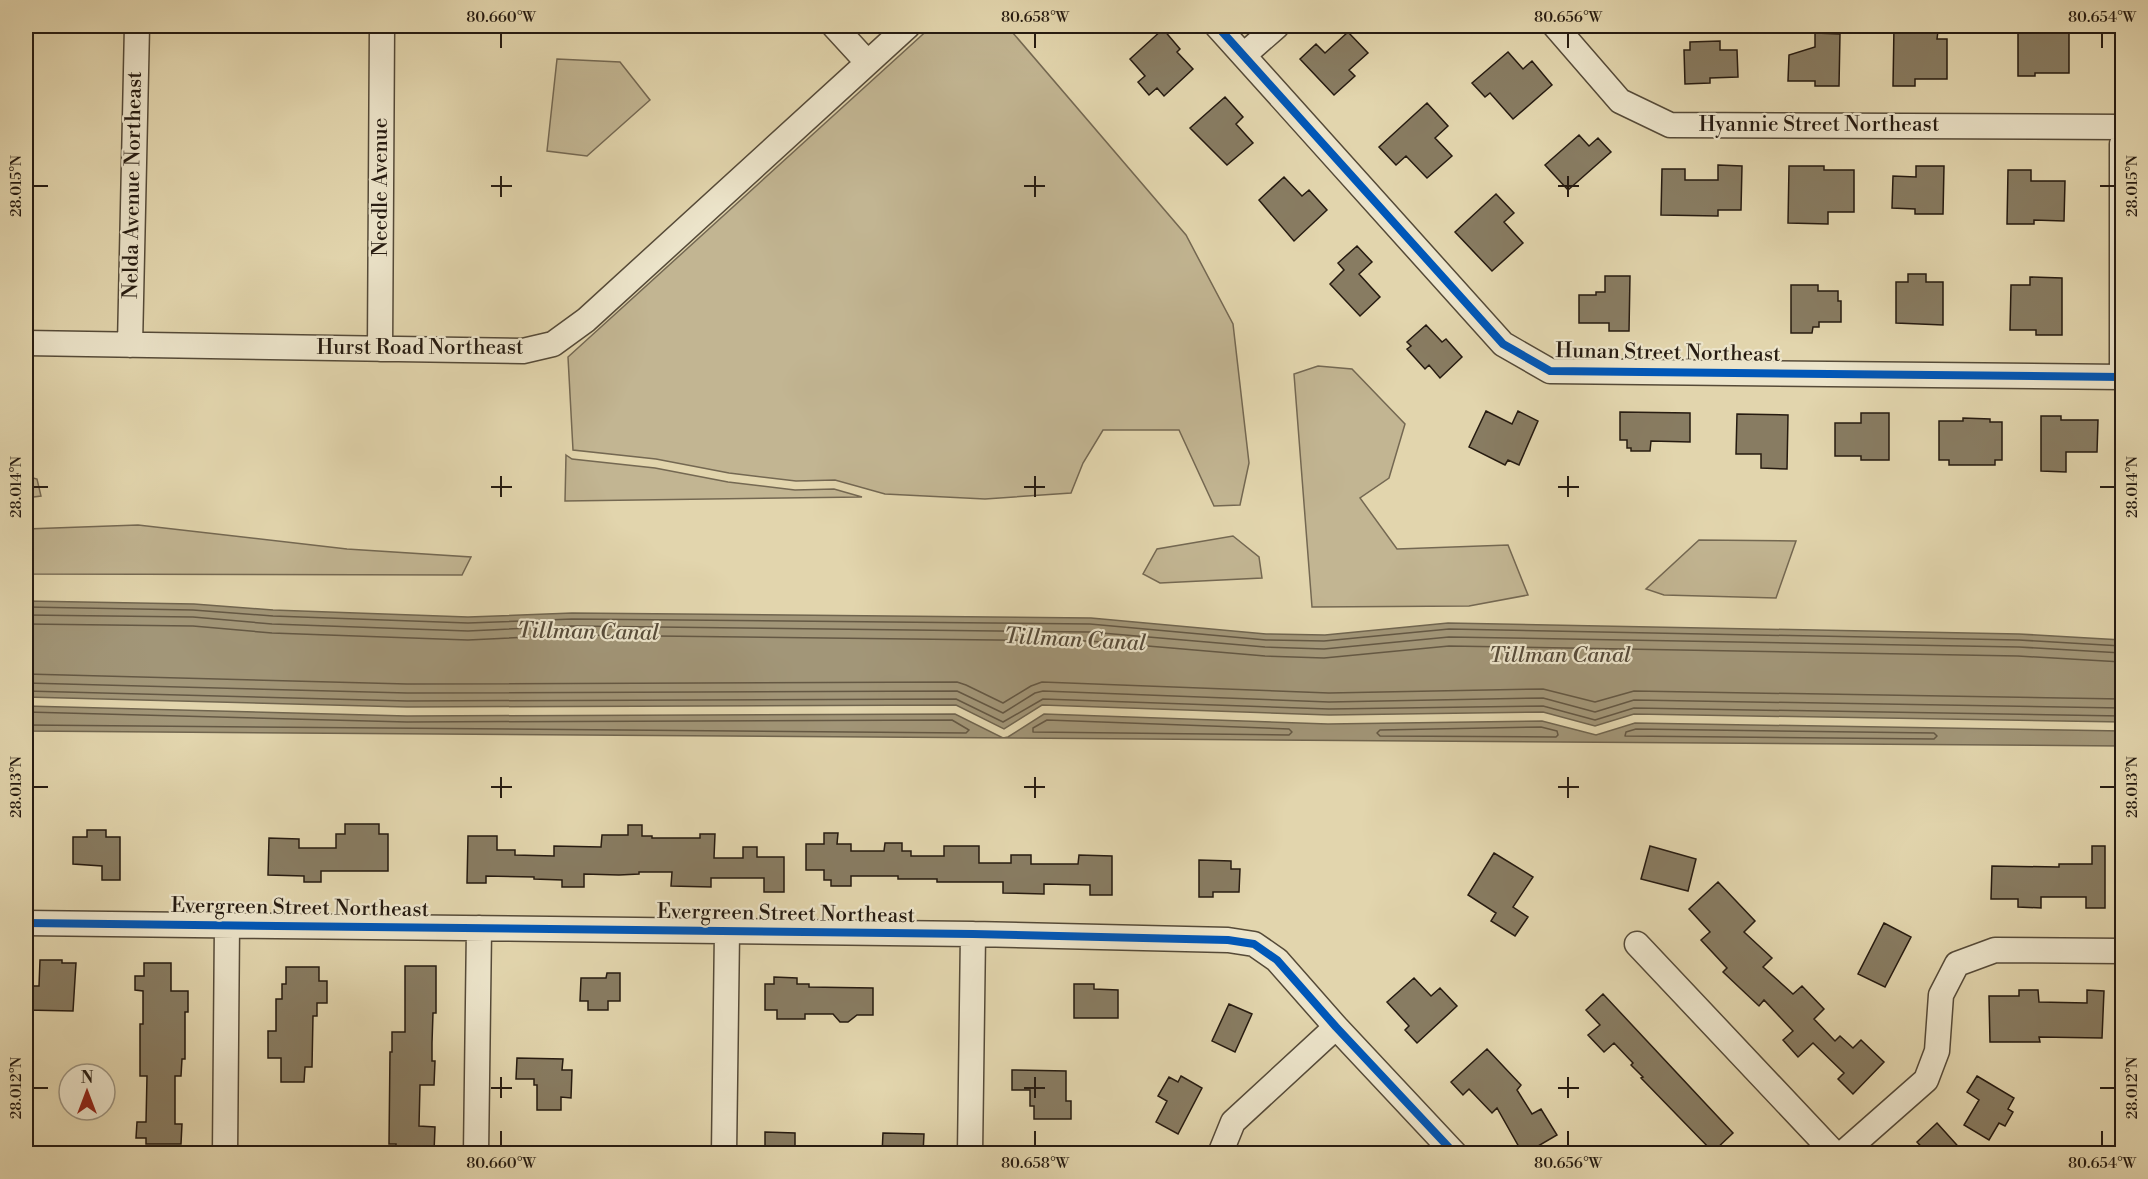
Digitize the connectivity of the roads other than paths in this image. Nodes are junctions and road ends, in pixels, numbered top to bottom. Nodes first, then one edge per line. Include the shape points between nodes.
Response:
1 (137, 26) edge
2 (382, 26) edge
3 (834, 26) edge
4 (908, 26) edge
5 (1217, 26) edge
6 (1277, 26) edge
7 (1555, 26) edge
8 (1244, 55) junction
9 (867, 62) junction
10 (2122, 127) edge
11 (2122, 144) edge
12 (26, 343) edge
13 (130, 345) junction
14 (380, 349) junction
15 (2122, 377) edge
16 (26, 923) edge
17 (227, 924) junction
18 (479, 928) junction
19 (728, 932) junction
20 (973, 934) junction
21 (1637, 944) dead end
22 (2122, 951) edge
23 (1336, 1028) junction
24 (225, 1154) edge
25 (476, 1154) edge
26 (724, 1154) edge
27 (970, 1154) edge
28 (1220, 1154) edge
29 (1455, 1154) edge
30 (1834, 1154) edge
31 (1842, 1154) edge

1 - 13 street, Nelda Avenue Northeast
2 - 14 street, Needle Avenue
3 - 9 street
4 - 9 street, Hurst Road Northeast
5 - 8 street, Hunan Street Northeast
6 - 8 street
7 - 10 street, Hyannie Street Northeast via 1620,101 1670,125
8 - 15 street, Hunan Street Northeast via 1503,344 1550,371
9 - 14 street, Hurst Road Northeast via 586,320 553,344 523,351
11 - 15 street
12 - 13 street, Hurst Road Northeast
13 - 14 street, Hurst Road Northeast
16 - 17 street, Evergreen Street Northeast
17 - 18 street, Evergreen Street Northeast
17 - 24 street
18 - 19 street, Evergreen Street Northeast
18 - 25 street
19 - 20 street, Evergreen Street Northeast
19 - 26 street
20 - 23 street, Evergreen Street Northeast via 1224,939 1254,944 1277,960
20 - 27 street
21 - 30 street
22 - 31 street via 1995,950 1957,964 1941,995 1937,1051 1926,1080
23 - 28 street via 1233,1122
23 - 29 street, Evergreen Street Northeast

